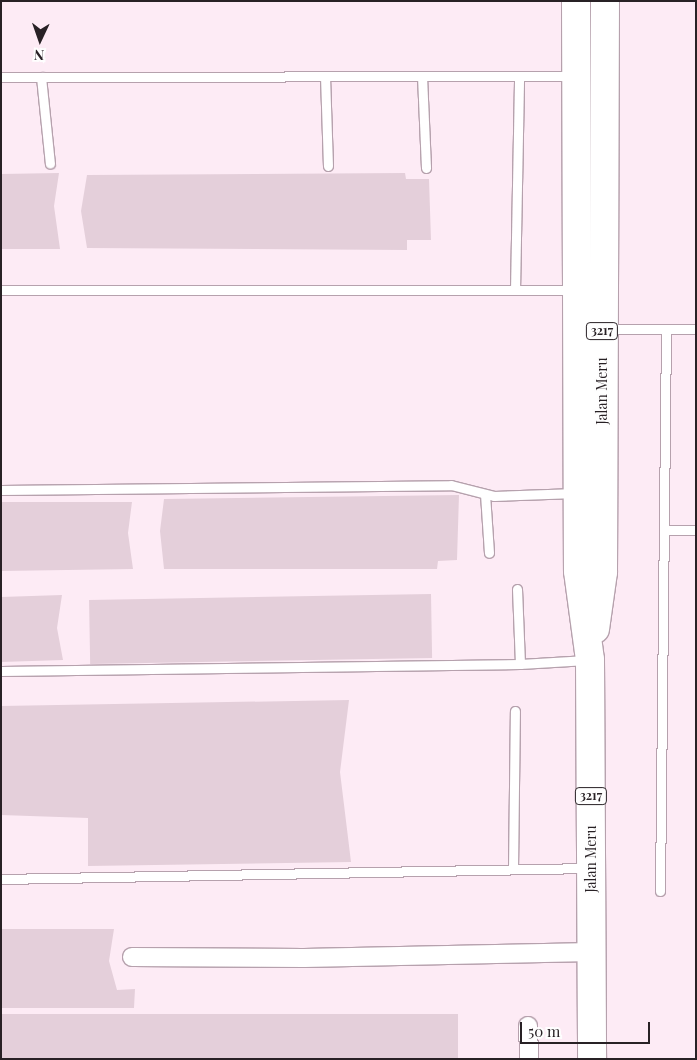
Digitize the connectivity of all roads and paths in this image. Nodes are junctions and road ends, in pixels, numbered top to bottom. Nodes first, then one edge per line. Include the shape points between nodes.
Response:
1 (576, 1) edge
2 (605, 1) edge
3 (325, 76) junction
4 (422, 76) junction
5 (519, 76) junction
6 (576, 76) junction
7 (1, 77) edge
8 (41, 77) junction
9 (50, 164) dead end
10 (328, 166) dead end
11 (426, 168) dead end
12 (1, 290) edge
13 (515, 290) junction
14 (578, 290) junction
15 (602, 329) junction
16 (666, 329) junction
17 (696, 329) edge
18 (1, 490) edge
19 (579, 492) junction
20 (485, 494) junction
21 (664, 530) junction
22 (696, 530) edge
23 (489, 553) dead end
24 (516, 589) dead end
25 (590, 660) junction
26 (520, 664) junction
27 (1, 671) edge
28 (515, 711) dead end
29 (513, 868) junction
30 (591, 868) junction
31 (1, 879) edge
32 (660, 891) dead end
33 (592, 952) junction
34 (132, 957) dead end
35 (528, 1026) dead end
36 (529, 1059) edge
37 (592, 1059) edge

1 - 6 main road, Jalan Meru / 3217
2 - 15 main road, Jalan Meru / 3217
3 - 4 lane
3 - 8 lane
3 - 10 lane
4 - 5 lane
4 - 11 lane
5 - 6 lane
5 - 13 lane
6 - 14 main road, Jalan Meru / 3217
7 - 8 lane
8 - 9 lane
12 - 13 lane
13 - 14 lane
14 - 19 main road, Jalan Meru / 3217
15 - 16 lane
15 - 25 main road, Jalan Meru / 3217 via 603,572
16 - 17 lane
16 - 21 lane
18 - 20 lane via 450,486
19 - 20 lane
19 - 25 main road, Jalan Meru / 3217 via 578,571
20 - 23 lane
21 - 22 lane
21 - 32 lane
24 - 26 lane
25 - 26 lane
25 - 30 main road, Jalan Meru / 3217
26 - 27 lane
28 - 29 lane
29 - 30 lane
29 - 31 lane
30 - 33 main road, Jalan Meru / 3217
33 - 34 street via 304,958
33 - 37 main road, Jalan Meru / 3217
35 - 36 street

